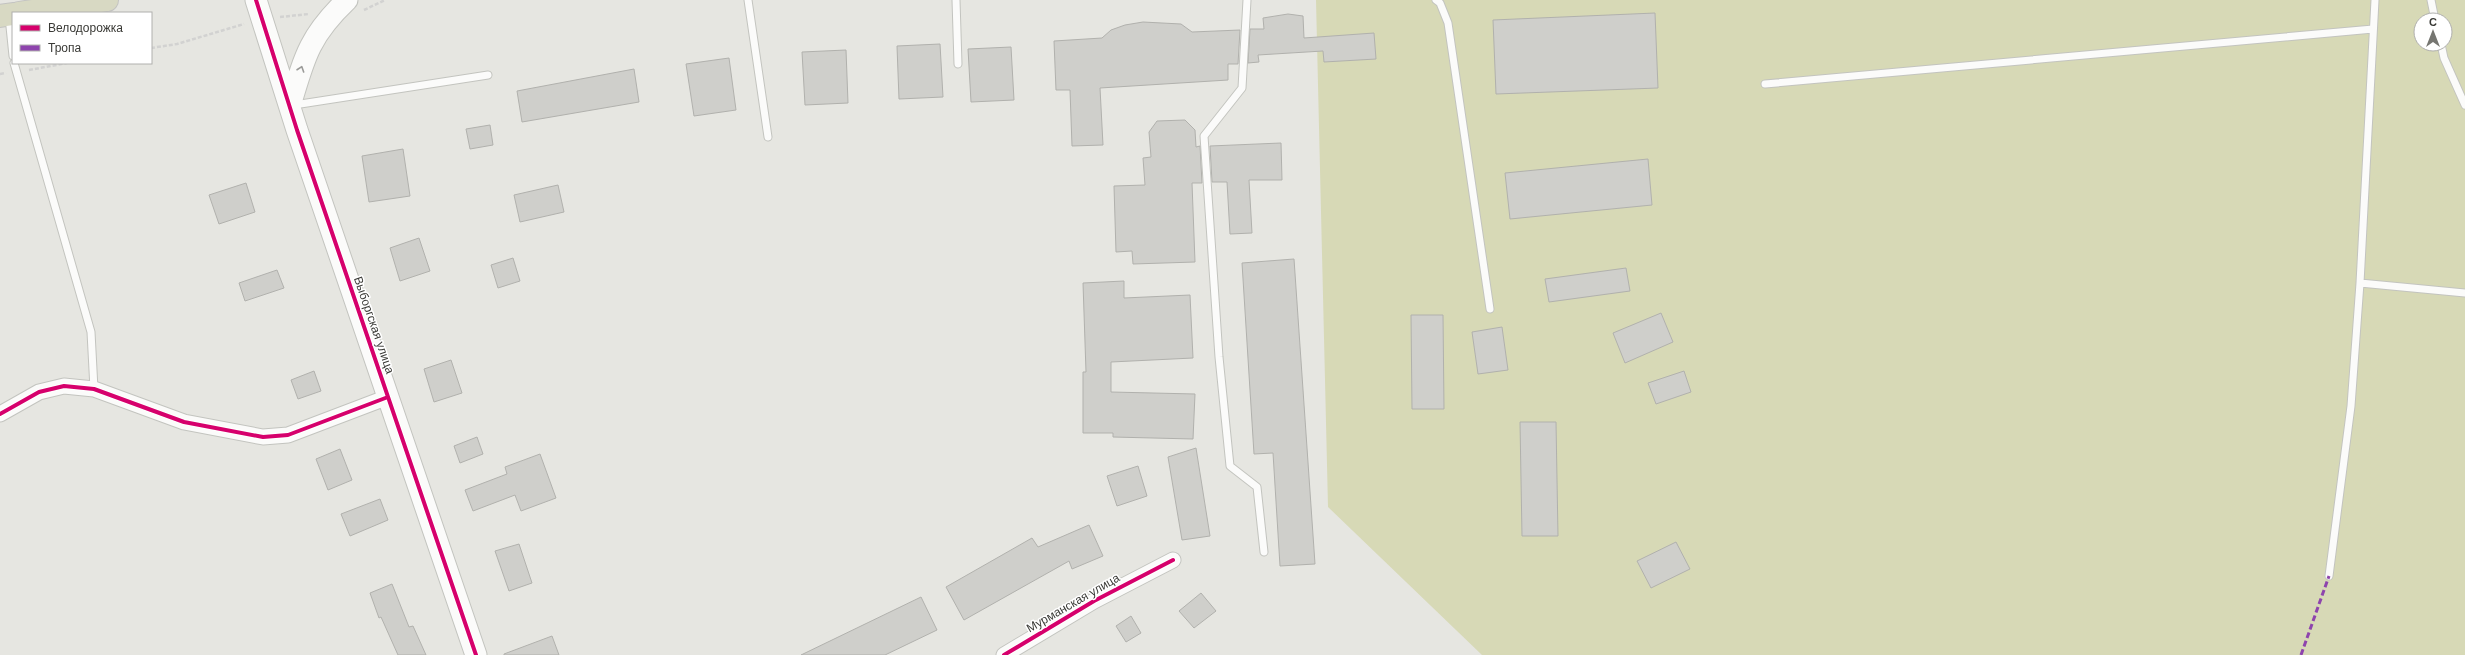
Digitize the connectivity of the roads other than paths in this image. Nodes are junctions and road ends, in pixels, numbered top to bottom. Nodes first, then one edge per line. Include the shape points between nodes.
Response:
1 (107, 0) edge
2 (256, 0) edge
3 (347, 0) edge
4 (748, 0) edge
5 (956, 0) edge
6 (1247, 0) edge
7 (1436, 0) edge
8 (2375, 0) edge
9 (2431, 0) edge
10 (24, 12) edge
11 (2433, 12) edge
12 (10, 14) edge
13 (2372, 29) junction
14 (12, 42) edge
15 (2443, 52) edge
16 (14, 64) edge
17 (958, 64) dead end
18 (488, 75) dead end
19 (1765, 84) dead end
20 (2465, 104) edge
21 (290, 106) junction
22 (768, 137) dead end
23 (2360, 283) junction
24 (2465, 293) edge
25 (1490, 309) dead end
26 (94, 389) junction
27 (388, 397) junction
28 (0, 414) edge
29 (1264, 552) dead end
30 (1173, 560) dead end
31 (2329, 576) dead end
32 (476, 655) edge
33 (1004, 655) edge

1 - 10 highway
2 - 21 street, Выборгская улица
21 -> 3 street via 311,42 328,18
4 - 22 lane
5 - 17 lane
6 - 29 lane via 1242,88 1204,136 1219,357 1230,466 1258,487
7 - 25 lane via 1440,3 1448,23
8 - 13 lane
9 - 11 lane
12 - 14 lane
13 - 19 lane
13 - 23 lane
15 - 20 lane
16 - 26 lane via 91,332
18 - 21 lane
21 - 27 street, Выборгская улица
23 - 24 lane
23 - 31 lane via 2351,406
26 - 27 street via 184,422 263,437 288,435
26 - 28 street via 64,386 39,392
27 - 32 street, Выборгская улица
30 - 33 street, Мурманская улица via 1094,601

